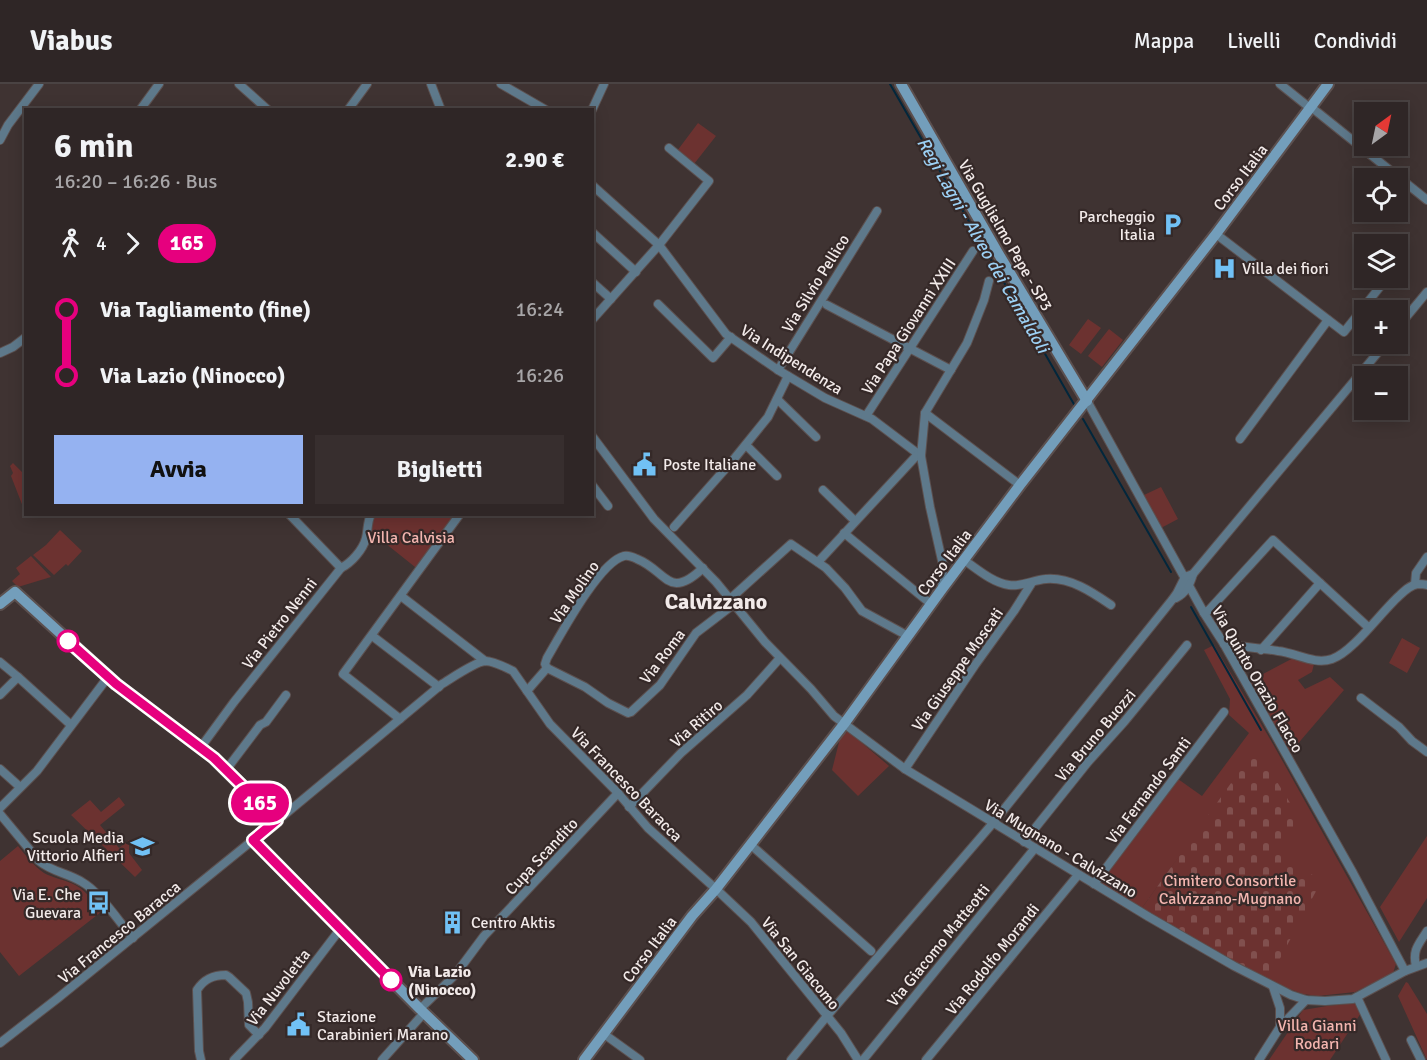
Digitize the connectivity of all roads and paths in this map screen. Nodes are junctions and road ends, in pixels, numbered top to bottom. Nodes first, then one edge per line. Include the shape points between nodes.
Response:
1 (39, 84) edge
2 (159, 84) edge
3 (239, 84) edge
4 (367, 84) edge
5 (431, 84) edge
6 (501, 84) edge
7 (604, 84) edge
8 (901, 84) edge
9 (1280, 84) edge
10 (1328, 84) edge
11 (141, 108) edge
12 (266, 108) edge
13 (349, 108) edge
14 (440, 108) edge
15 (543, 108) edge
16 (593, 108) edge
17 (1311, 108) junction
18 (0, 140) edge
19 (669, 148) dead end
20 (594, 187) edge
21 (1427, 200) edge
22 (877, 212) dead end
23 (594, 234) edge
24 (1216, 234) junction
25 (659, 245) junction
26 (973, 251) dead end
27 (636, 272) junction
28 (989, 281) dead end
29 (594, 284) edge
30 (1379, 288) edge
31 (1427, 292) edge
32 (611, 299) junction
33 (658, 304) dead end
34 (827, 305) dead end
35 (1408, 315) edge
36 (594, 318) edge
37 (1328, 320) junction
38 (24, 338) edge
39 (731, 338) junction
40 (910, 348) junction
41 (0, 353) edge
42 (1377, 354) edge
43 (778, 370) junction
44 (951, 370) junction
45 (788, 376) junction
46 (777, 399) junction
47 (1087, 401) junction
48 (925, 413) junction
49 (866, 416) junction
50 (816, 437) dead end
51 (594, 439) edge
52 (1240, 439) dead end
53 (746, 445) junction
54 (920, 455) junction
55 (777, 476) dead end
56 (1020, 485) junction
57 (594, 488) edge
58 (823, 490) dead end
59 (608, 506) dead end
60 (291, 516) edge
61 (370, 516) edge
62 (459, 516) edge
63 (855, 522) junction
64 (671, 531) junction
65 (844, 533) junction
66 (1427, 557) edge
67 (964, 560) junction
68 (818, 562) junction
69 (341, 568) junction
70 (703, 568) junction
71 (1193, 574) junction
72 (1185, 577) junction
73 (1320, 583) junction
74 (1031, 584) junction
75 (1415, 584) junction
76 (1189, 585) junction
77 (1427, 585) edge
78 (942, 589) junction
79 (401, 596) junction
80 (1176, 596) junction
81 (1197, 599) junction
82 (732, 602) junction
83 (0, 604) edge
84 (931, 604) junction
85 (1111, 605) dead end
86 (1204, 613) junction
87 (1368, 627) junction
88 (373, 636) junction
89 (908, 636) junction
90 (1224, 644) junction
91 (1187, 645) dead end
92 (1261, 650) junction
93 (780, 658) junction
94 (485, 661) junction
95 (0, 662) edge
96 (547, 668) junction
97 (18, 677) junction
98 (108, 677) junction
99 (439, 687) junction
100 (527, 691) junction
101 (0, 695) edge
102 (286, 695) dead end
103 (1361, 698) dead end
104 (1224, 712) dead end
105 (400, 718) junction
106 (844, 724) junction
107 (71, 725) junction
108 (201, 747) junction
109 (1427, 752) edge
110 (0, 769) edge
111 (905, 769) junction
112 (226, 770) junction
113 (20, 788) junction
114 (618, 793) junction
115 (629, 807) junction
116 (0, 808) edge
117 (0, 814) edge
118 (277, 820) junction
119 (993, 823) junction
120 (253, 840) junction
121 (1024, 842) junction
122 (751, 845) junction
123 (1035, 848) junction
124 (1078, 875) junction
125 (1094, 884) junction
126 (716, 889) junction
127 (341, 928) junction
128 (1427, 931) edge
129 (133, 938) junction
130 (871, 951) dead end
131 (1427, 963) edge
132 (1416, 966) junction
133 (1405, 971) junction
134 (1273, 987) junction
135 (1291, 995) junction
136 (1357, 997) junction
137 (1306, 1000) junction
138 (1280, 1008) junction
139 (422, 1011) junction
140 (1292, 1014) junction
141 (827, 1016) junction
142 (1280, 1027) junction
143 (604, 1034) junction
144 (259, 1035) junction
145 (1411, 1040) dead end
146 (2, 1041) edge
147 (201, 1060) edge
148 (234, 1060) edge
149 (382, 1060) edge
150 (473, 1060) edge
151 (584, 1060) edge
152 (640, 1060) edge
153 (791, 1060) edge
154 (858, 1060) edge
155 (863, 1060) edge
156 (926, 1060) edge
157 (1259, 1060) edge
158 (1386, 1060) edge
159 (1421, 1060) edge

1 - 18 street
2 - 11 street
3 - 12 street
4 - 13 street
5 - 14 street
6 - 15 street
7 - 16 street
8 - 47 street, Via Guglielmo Pepe - SP3
9 - 17 street
10 - 17 street, Corso Italia
17 - 21 street
17 - 24 street, Corso Italia
19 - 25 street via 709,181
20 - 25 street, Via Indipendenza
22 - 43 street, Via Silvio Pellico
23 - 27 street
24 - 37 street
24 - 47 street, Corso Italia
25 - 27 street
25 - 39 street, Via Indipendenza
26 - 40 street, Via Papa Giovanni XXIII
27 - 32 street
28 - 44 street via 966,343
29 - 32 street
30 - 37 street via 1344,332
31 - 35 street
32 - 36 street
33 - 39 street via 713,358
34 - 40 street
37 - 52 street
38 - 41 street
39 - 43 street, Via Indipendenza
40 - 44 street
40 - 49 street, Via Papa Giovanni XXIII
42 - 71 street
43 - 45 street, Via Indipendenza
44 - 48 street
45 - 46 street
45 - 49 street, Via Indipendenza
46 - 50 street
46 - 53 street
47 - 56 street, Corso Italia
47 - 72 street, Via Quinto Orazio Flacco
48 - 54 street
48 - 56 street
49 - 54 street, Via Indipendenza
51 - 64 street, Via Mugnano - Calvizzano via 654,519
53 - 55 street
53 - 64 street
54 - 63 street
54 - 78 street via 943,565
56 - 67 street, Corso Italia
57 - 59 street
58 - 63 street
60 - 69 street
61 - 69 street, Via Pietro Nenni via 364,544 351,562
62 - 79 street
63 - 65 street
64 - 70 street, Via Mugnano - Calvizzano
65 - 68 street
65 - 84 street
66 - 75 street via 1416,573
67 - 74 street, Via Giuseppe Moscati via 1006,585
67 - 78 street, Corso Italia
68 - 82 street via 791,544
68 - 89 street via 862,611
69 - 108 street, Via Pietro Nenni
70 - 82 street, Via Mugnano - Calvizzano
70 - 96 street, Via Molino via 686,582 678,583 663,579 635,558 617,559 592,585 568,621 547,658
71 - 72 street
71 - 76 street
72 - 76 street, Via Quinto Orazio Flacco
72 - 80 street
73 - 86 street via 1273,540
73 - 87 street
73 - 92 street
74 - 85 street, Via Giuseppe Moscati via 1058,579
74 - 111 street, Via Giuseppe Moscati
75 - 77 street
75 - 87 street
76 - 80 street
76 - 81 street, Via Quinto Orazio Flacco
78 - 84 street, Corso Italia
79 - 88 street
79 - 94 street, Via Francesco Baracca
80 - 81 street
80 - 119 street
81 - 86 street, Via Quinto Orazio Flacco
82 - 93 street, Via Mugnano - Calvizzano
82 - 96 street, Via Roma via 696,633 660,685 631,712
83 - 98 street via 15,592
84 - 89 street, Corso Italia
86 - 90 street, Via Quinto Orazio Flacco
87 - 92 street via 1343,654 1333,658 1318,660
88 - 99 street
88 - 105 street via 343,674
89 - 106 street, Corso Italia
90 - 92 street
90 - 133 street, Via Quinto Orazio Flacco
91 - 121 street, Via Bruno Buozzi
93 - 106 street, Via Mugnano - Calvizzano
93 - 115 street, Via Ritiro via 747,695 681,753
94 - 99 street
94 - 100 street, Via Francesco Baracca via 513,671
95 - 97 street
96 - 100 street
97 - 101 street
97 - 107 street
98 - 107 street
98 - 108 street
99 - 105 street
100 - 114 street, Via Francesco Baracca via 550,724
102 - 112 street
103 - 109 street via 1400,726
104 - 125 street, Via Fernando Santi
105 - 118 street
106 - 111 street, Via Mugnano - Calvizzano
106 - 122 street, Corso Italia
107 - 113 street
108 - 112 street
110 - 113 street
111 - 119 street, Via Mugnano - Calvizzano
112 - 118 street
113 - 116 street
114 - 115 street, Via Francesco Baracca
114 - 139 street, Cupa Scandito via 484,936
115 - 126 street, Via Francesco Baracca
117 - 129 street via 39,861 90,888
118 - 120 street
119 - 121 street, Via Mugnano - Calvizzano
119 - 141 street
120 - 127 street
120 - 129 street, Via Francesco Baracca
121 - 123 street, Via Mugnano - Calvizzano
122 - 126 street, Corso Italia
122 - 130 street
123 - 124 street, Via Mugnano - Calvizzano
123 - 155 street, Via Giacomo Matteotti
124 - 125 street, Via Mugnano - Calvizzano
124 - 156 street, Via Rodolfo Morandi
125 - 134 street, Via Mugnano - Calvizzano
126 - 141 street, Via San Giacomo via 751,922
126 - 143 street, Corso Italia
127 - 139 street
127 - 144 street, Via Nuvoletta
128 - 132 street via 1415,950
129 - 146 street, Via Francesco Baracca
131 - 132 street, Via Mugnano - Calvizzano
132 - 133 street, Via Mugnano - Calvizzano
133 - 136 street, Via Mugnano - Calvizzano
134 - 135 street, Via Mugnano - Calvizzano
134 - 138 street
135 - 137 street, Via Mugnano - Calvizzano
135 - 138 street
135 - 140 street
136 - 137 street, Via Mugnano - Calvizzano
136 - 158 street
137 - 140 street
138 - 142 street
139 - 149 street, Cupa Scandito
139 - 150 street
140 - 142 street
141 - 153 street
141 - 154 street, Via San Giacomo
142 - 157 street
143 - 151 street, Corso Italia
143 - 152 street
144 - 147 street via 249,1025 244,989 226,975 211,976 197,990
144 - 148 street, Via Nuvoletta
145 - 159 street

